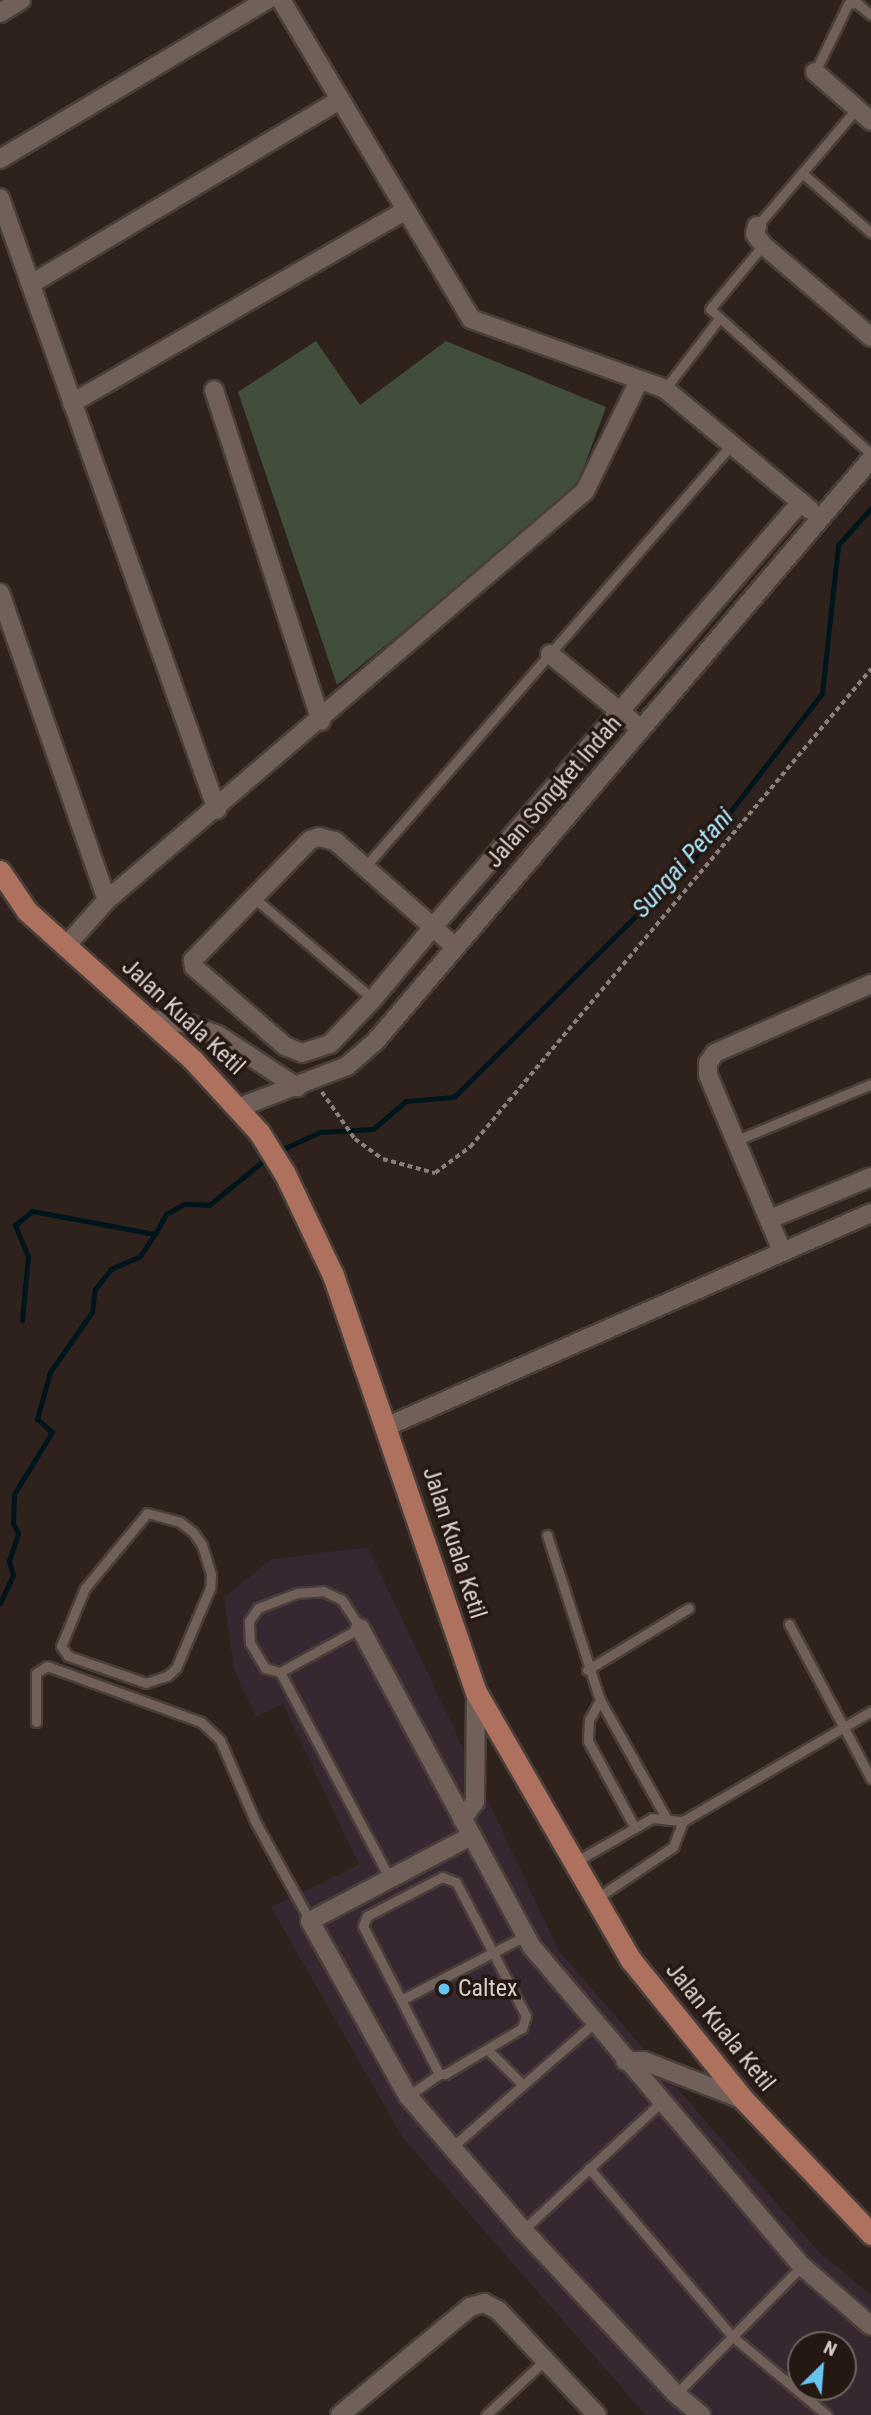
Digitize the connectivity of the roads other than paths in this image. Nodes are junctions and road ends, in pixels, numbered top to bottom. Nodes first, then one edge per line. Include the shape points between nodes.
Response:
1 (21, 0) edge
2 (267, 0) edge
3 (281, 0) edge
4 (0, 13) edge
5 (871, 15) edge
6 (815, 72) joint
7 (340, 100) junction
8 (857, 108) junction
9 (871, 121) edge
10 (0, 159) edge
11 (802, 173) junction
12 (0, 198) edge
13 (404, 212) junction
14 (757, 226) joint
15 (871, 233) edge
16 (763, 246) junction
17 (30, 284) junction
18 (718, 320) junction
19 (871, 337) edge
20 (638, 383) junction
21 (665, 389) junction
22 (215, 390) dead end
23 (72, 403) junction
24 (732, 444) junction
25 (871, 454) edge
26 (871, 459) edge
27 (801, 502) junction
28 (821, 519) junction
29 (0, 593) edge
30 (550, 654) junction
31 (620, 711) junction
32 (321, 721) junction
33 (641, 729) junction
34 (217, 810) junction
35 (365, 867) junction
36 (0, 871) edge
37 (253, 897) junction
38 (107, 900) junction
39 (433, 927) junction
40 (454, 946) junction
41 (65, 947) junction
42 (871, 984) edge
43 (373, 999) junction
44 (150, 1019) junction
45 (871, 1084) edge
46 (297, 1087) junction
47 (240, 1107) junction
48 (735, 1141) junction
49 (871, 1177) edge
50 (871, 1213) edge
51 (770, 1219) junction
52 (782, 1251) junction
53 (388, 1426) junction
54 (547, 1535) dead end
55 (689, 1608) dead end
56 (789, 1624) dead end
57 (360, 1628) junction
58 (587, 1670) junction
59 (280, 1672) junction
60 (134, 1682) junction
61 (476, 1692) junction
62 (129, 1694) junction
63 (600, 1700) junction
64 (871, 1711) edge
65 (36, 1722) dead end
66 (842, 1727) junction
67 (871, 1779) edge
68 (665, 1816) junction
69 (462, 1819) junction
70 (683, 1821) junction
71 (635, 1828) junction
72 (471, 1836) junction
73 (573, 1863) junction
74 (390, 1879) junction
75 (595, 1900) junction
76 (310, 1921) junction
77 (525, 1936) junction
78 (493, 1953) junction
79 (401, 2000) junction
80 (594, 2023) junction
81 (487, 2049) junction
82 (625, 2061) junction
83 (439, 2074) junction
84 (523, 2085) junction
85 (408, 2096) junction
86 (744, 2100) junction
87 (660, 2103) junction
88 (452, 2147) junction
89 (589, 2168) junction
90 (523, 2230) junction
91 (871, 2234) edge
92 (802, 2266) junction
93 (871, 2326) edge
94 (733, 2337) junction
95 (547, 2359) junction
96 (676, 2394) junction
97 (340, 2415) edge
98 (486, 2415) edge
99 (597, 2415) edge
100 (701, 2415) edge
101 (827, 2415) edge

1 - 4 street
2 - 10 street
3 - 7 street
5 - 6 lane via 857,2 848,4
6 - 8 street
7 - 13 street
7 - 17 street
8 - 9 street
8 - 11 lane
11 - 14 lane
11 - 15 lane
12 - 17 street
13 - 20 street via 471,319
13 - 23 street
14 - 16 street via 755,233
16 - 18 lane via 713,303 710,309
16 - 19 street
17 - 23 street
18 - 21 lane
18 - 25 lane
20 - 21 street
20 - 32 street via 585,491
21 - 24 street
22 - 32 street
23 - 34 street
24 - 27 street
24 - 30 lane
26 - 28 street, Jalan Songket Indah
27 - 28 street
27 - 31 street
28 - 33 street, Jalan Songket Indah
29 - 38 street
30 - 31 street
30 - 35 lane
31 - 33 street
31 - 39 street
32 - 34 street
33 - 40 street, Jalan Songket Indah
34 - 38 street
35 - 37 street via 335,841 310,840
35 - 39 street
36 - 41 main road, Jalan Kuala Ketil via 27,911
37 - 43 lane
37 - 43 street via 200,948 194,967 285,1046 302,1053 330,1044
38 - 41 street
39 - 40 street
39 - 43 street
40 - 46 street, Jalan Songket Indah via 375,1042 348,1066
41 - 44 main road, Jalan Kuala Ketil
42 - 48 street via 715,1053 708,1063 708,1075
44 - 46 street via 189,1024 218,1035
44 - 47 main road, Jalan Kuala Ketil
45 - 48 lane
46 - 47 street, Jalan Songket Indah
47 - 53 main road, Jalan Kuala Ketil via 285,1174 333,1275
48 - 51 street
49 - 51 street
50 - 52 street
51 - 52 street
52 - 53 street
53 - 61 main road, Jalan Kuala Ketil
54 - 58 lane
55 - 58 lane
56 - 66 lane
57 - 59 lane
57 - 59 lane via 342,1600 323,1591 297,1593 258,1608 249,1621 250,1643 265,1668
57 - 69 street
58 - 63 lane
59 - 74 lane
60 - 60 lane via 158,1680 176,1668 210,1588 209,1564 193,1532 156,1513 142,1515 85,1588 61,1646 68,1656
60 - 62 lane
61 - 69 street via 475,1802
61 - 73 main road, Jalan Kuala Ketil
62 - 65 lane via 41,1667 36,1673
62 - 76 lane via 181,1712 219,1740 256,1823
63 - 68 lane
63 - 71 lane via 589,1720 588,1741
64 - 66 lane
66 - 67 lane
66 - 70 lane
68 - 70 lane
68 - 71 lane
69 - 72 street
70 - 75 lane via 673,1847
71 - 73 lane
72 - 74 street
72 - 77 street
73 - 75 main road, Jalan Kuala Ketil
74 - 76 street
75 - 86 main road, Jalan Kuala Ketil via 631,1960
76 - 85 street
77 - 78 lane
77 - 80 street
78 - 79 lane
78 - 79 lane via 456,1882 442,1877 364,1921
78 - 81 lane via 526,2016 522,2028
79 - 83 lane
80 - 82 street
80 - 84 lane
81 - 83 lane
81 - 84 lane
82 - 86 street via 644,2061
82 - 87 street
83 - 85 lane
84 - 88 lane
85 - 88 street
86 - 91 main road, Jalan Kuala Ketil
87 - 89 lane
87 - 92 street
88 - 90 street
89 - 90 lane
89 - 94 lane
90 - 96 street
92 - 93 street
92 - 94 lane
94 - 96 lane
94 - 101 lane
95 - 97 street via 498,2310 484,2303 470,2307
95 - 98 lane
95 - 99 street
96 - 100 street

